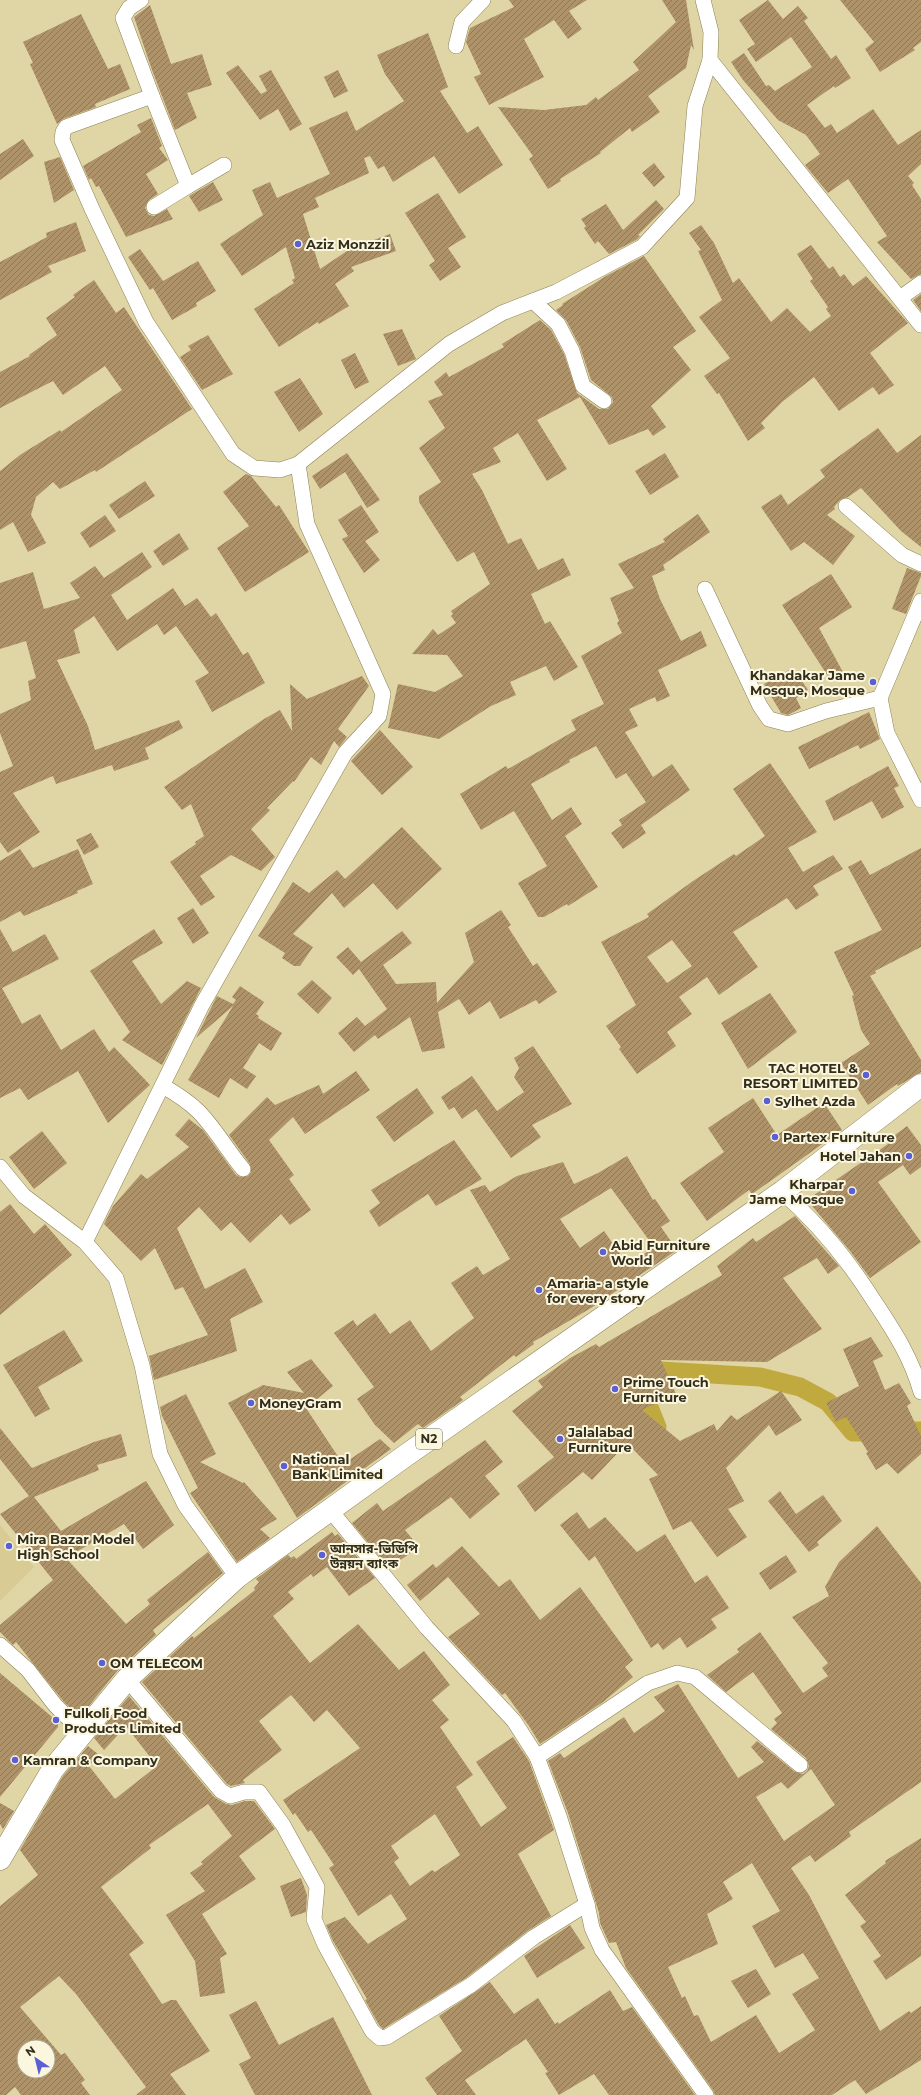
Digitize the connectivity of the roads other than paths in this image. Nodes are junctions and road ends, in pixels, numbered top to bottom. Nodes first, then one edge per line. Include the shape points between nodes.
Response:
1 (141, 0) edge
2 (483, 0) edge
3 (703, 0) edge
4 (456, 46) dead end
5 (710, 60) junction
6 (152, 96) junction
7 (224, 165) dead end
8 (188, 186) junction
9 (154, 207) dead end
10 (921, 283) edge
11 (900, 298) junction
12 (533, 301) junction
13 (921, 325) edge
14 (604, 401) dead end
15 (298, 464) junction
16 (846, 506) dead end
17 (921, 564) edge
18 (705, 590) dead end
19 (921, 600) edge
20 (880, 698) junction
21 (921, 800) edge
22 (921, 1085) edge
23 (163, 1086) junction
24 (0, 1167) edge
25 (243, 1169) dead end
26 (782, 1192) junction
27 (85, 1242) junction
28 (921, 1392) edge
29 (330, 1511) junction
30 (237, 1577) junction
31 (0, 1645) edge
32 (127, 1679) junction
33 (83, 1733) junction
34 (537, 1757) junction
35 (800, 1765) dead end
36 (0, 1859) edge
37 (587, 1904) junction
38 (706, 2095) edge

1 - 6 street via 129,8 123,18
2 - 4 street via 462,22
3 - 5 street via 711,32
5 - 11 street
5 - 12 street via 695,106 687,198 642,247 556,292
6 - 8 street
6 - 15 street via 66,127 62,140 146,322 233,454 254,468 280,470
7 - 8 street
8 - 9 street
10 - 11 street
11 - 13 street
12 - 14 street via 558,324 572,351 583,386
12 - 15 street via 502,313 449,344
15 - 23 street via 308,524 383,694 379,716 345,752 202,1005
16 - 17 street via 902,555
18 - 20 street via 760,706 770,719 788,724 826,711
19 - 20 street
20 - 21 street via 887,733
22 - 26 highway, N2
23 - 25 street via 184,1098 197,1110
23 - 27 street
24 - 27 street via 24,1196
26 - 28 street via 838,1248 859,1278 896,1333 914,1367
26 - 29 highway, N2
27 - 30 street via 116,1278 142,1364 160,1454 186,1505
29 - 30 highway, N2
29 - 34 street via 427,1628 514,1721
30 - 32 highway, N2
31 - 33 street via 28,1670 55,1705
32 - 33 highway, N2
32 - 37 street via 221,1791 230,1796 244,1792 260,1792 283,1825 317,1887 314,1919 325,1945 372,2031 380,2038 387,2037 471,1985 534,1937
33 - 36 highway, N2 via 53,1769
34 - 35 street via 648,1682 677,1673 695,1677
34 - 37 street
37 - 38 street via 592,1928 602,1950

